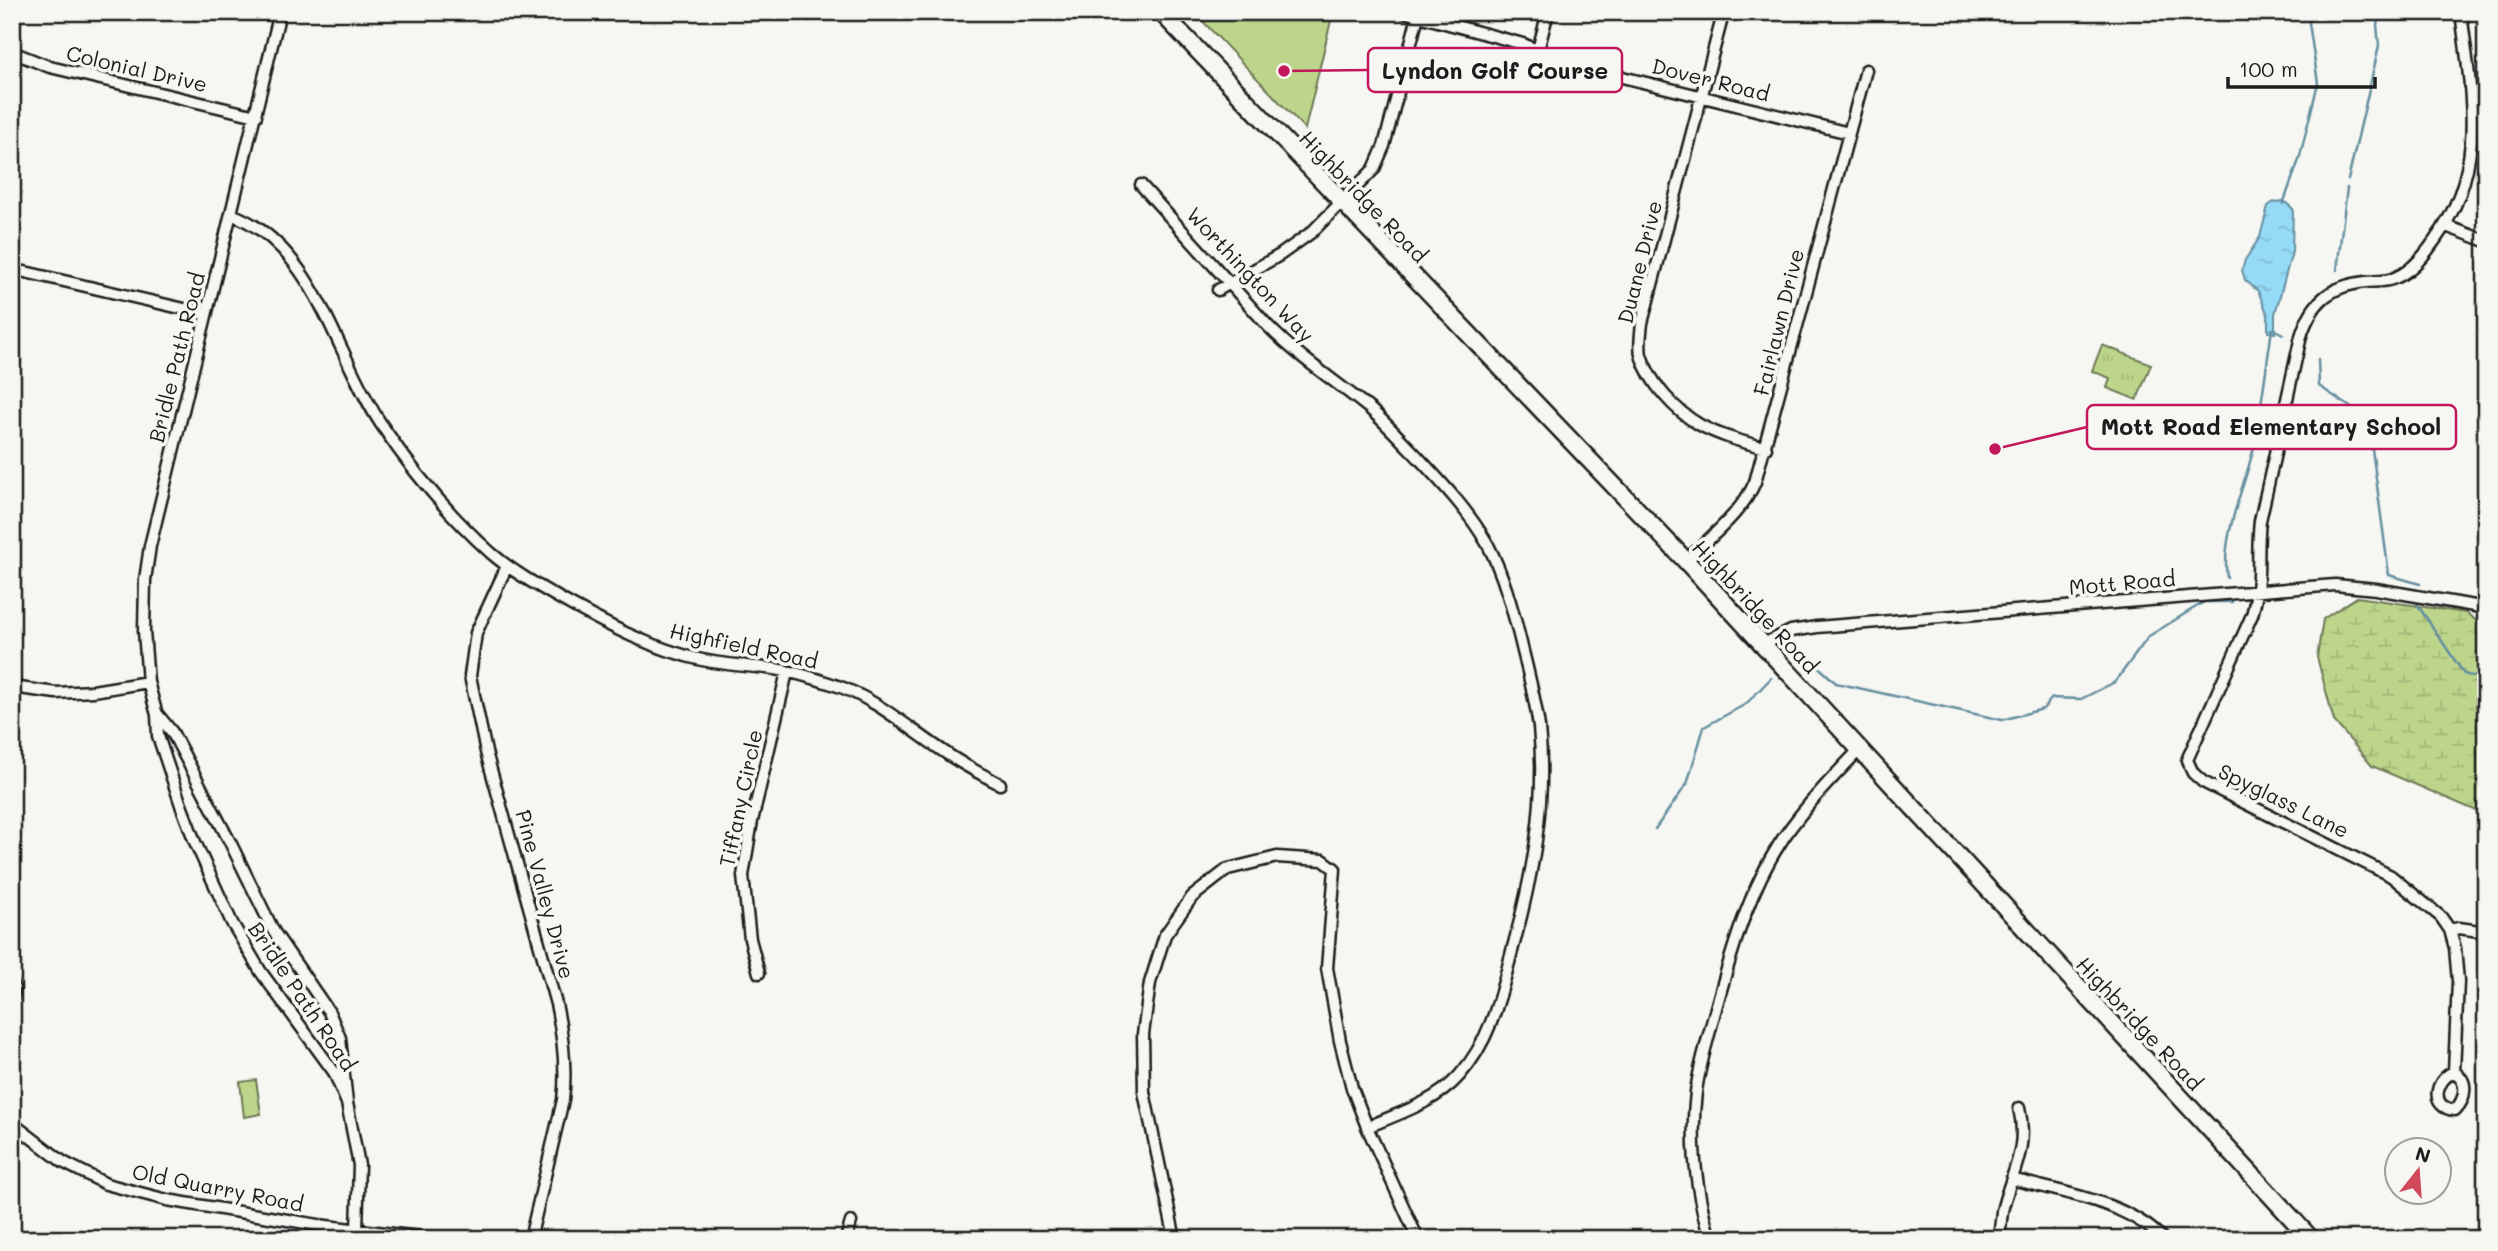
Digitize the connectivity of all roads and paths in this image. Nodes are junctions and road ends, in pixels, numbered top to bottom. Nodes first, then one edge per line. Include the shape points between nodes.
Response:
1 (280, 12) edge
2 (1161, 12) edge
3 (1404, 12) edge
4 (1548, 12) edge
5 (2461, 12) edge
6 (1418, 16) junction
7 (1721, 22) dead end
8 (1538, 50) junction
9 (12, 52) edge
10 (1866, 69) dead end
11 (1702, 96) junction
12 (256, 116) junction
13 (1849, 132) junction
14 (1141, 185) dead end
15 (1341, 203) junction
16 (231, 214) junction
17 (2446, 226) junction
18 (2486, 241) edge
19 (12, 269) edge
20 (1230, 283) junction
21 (1218, 290) dead end
22 (206, 314) junction
23 (1766, 448) junction
24 (1686, 561) junction
25 (507, 566) junction
26 (2259, 590) junction
27 (2486, 608) edge
28 (1763, 644) junction
29 (787, 672) junction
30 (148, 682) junction
31 (12, 687) edge
32 (157, 715) junction
33 (1860, 749) junction
34 (1000, 784) dead end
35 (2450, 930) junction
36 (2486, 932) edge
37 (759, 973) dead end
38 (12, 983) edge
39 (12, 1000) edge
40 (2454, 1072) dead end
41 (347, 1103) junction
42 (2019, 1108) dead end
43 (12, 1123) edge
44 (1367, 1128) junction
45 (2012, 1179) junction
46 (851, 1222) dead end
47 (357, 1230) junction
48 (436, 1239) edge
49 (530, 1239) edge
50 (846, 1239) edge
51 (1175, 1239) edge
52 (1418, 1239) edge
53 (1710, 1239) edge
54 (2000, 1239) edge
55 (2163, 1239) edge
56 (2311, 1239) edge

1 - 12 street, Bridle Path Road
2 - 15 highway, Highbridge Road
3 - 6 street, Dover Road
4 - 8 street
5 - 17 street via 2473,117 2470,159
6 - 8 street, Dover Road
6 - 15 street via 1384,146 1374,169
7 - 11 street, Duane Drive
8 - 11 street, Dover Road via 1565,62
9 - 12 street, Colonial Drive via 50,67
10 - 13 street, Fairlawn Drive
11 - 13 street, Dover Road
11 - 23 street, Duane Drive via 1642,323 1642,356 1660,390 1698,424
12 - 16 street, Bridle Path Road
13 - 23 street, Fairlawn Drive
14 - 20 street, Worthington Way
15 - 20 street via 1312,232
15 - 24 highway, Highbridge Road
16 - 22 street, Bridle Path Road
16 - 25 street, Highfield Road via 258,227 288,254 304,275 383,428 454,518
17 - 18 street
17 - 26 street via 2408,270 2392,279 2340,287 2321,299 2307,317 2260,521
19 - 22 street
20 - 21 street
20 - 44 street, Worthington Way via 1289,348 1381,419 1470,517 1488,545 1510,603 1539,727 1536,846 1489,1031 1456,1079 1420,1104
22 - 30 street, Bridle Path Road via 150,546 145,580
23 - 24 street, Fairlawn Drive via 1749,496
24 - 28 highway, Highbridge Road
25 - 29 street, Highfield Road via 614,629 651,644 700,659
25 - 49 street, Pine Valley Drive via 476,633 470,676 486,752 556,1004 566,1077
26 - 27 street, Mott Road via 2334,585
26 - 28 street, Mott Road via 1817,627 1791,631
26 - 35 street, Spyglass Lane via 2187,760 2193,773 2391,876 2441,917
28 - 33 highway, Highbridge Road
29 - 34 street, Highfield Road via 833,684 883,707 950,756
29 - 37 street, Tiffany Circle via 743,876
30 - 31 street via 56,693
30 - 32 street, Bridle Path Road
32 - 41 street, Bridle Path Road via 158,736 181,806 232,923 261,972 334,1072
32 - 41 street, Bridle Path Road via 178,744 274,932 335,1025
33 - 53 street via 1812,800 1765,869 1747,906 1724,980 1696,1092 1696,1172
33 - 56 highway, Highbridge Road
35 - 36 street
35 - 40 street via 2458,981
38 - 39 street
41 - 47 street, Bridle Path Road via 359,1166
42 - 45 street via 2024,1128
43 - 47 street, Old Quarry Road via 63,1162 106,1184 167,1200
44 - 51 street via 1340,1041 1327,968 1335,869 1322,860 1277,857 1228,869 1192,897 1165,934 1150,982 1143,1034 1144,1092
44 - 52 street
45 - 54 street via 2002,1211
45 - 55 street via 2109,1206 2147,1224
46 - 50 street
47 - 48 street, Old Quarry Road

